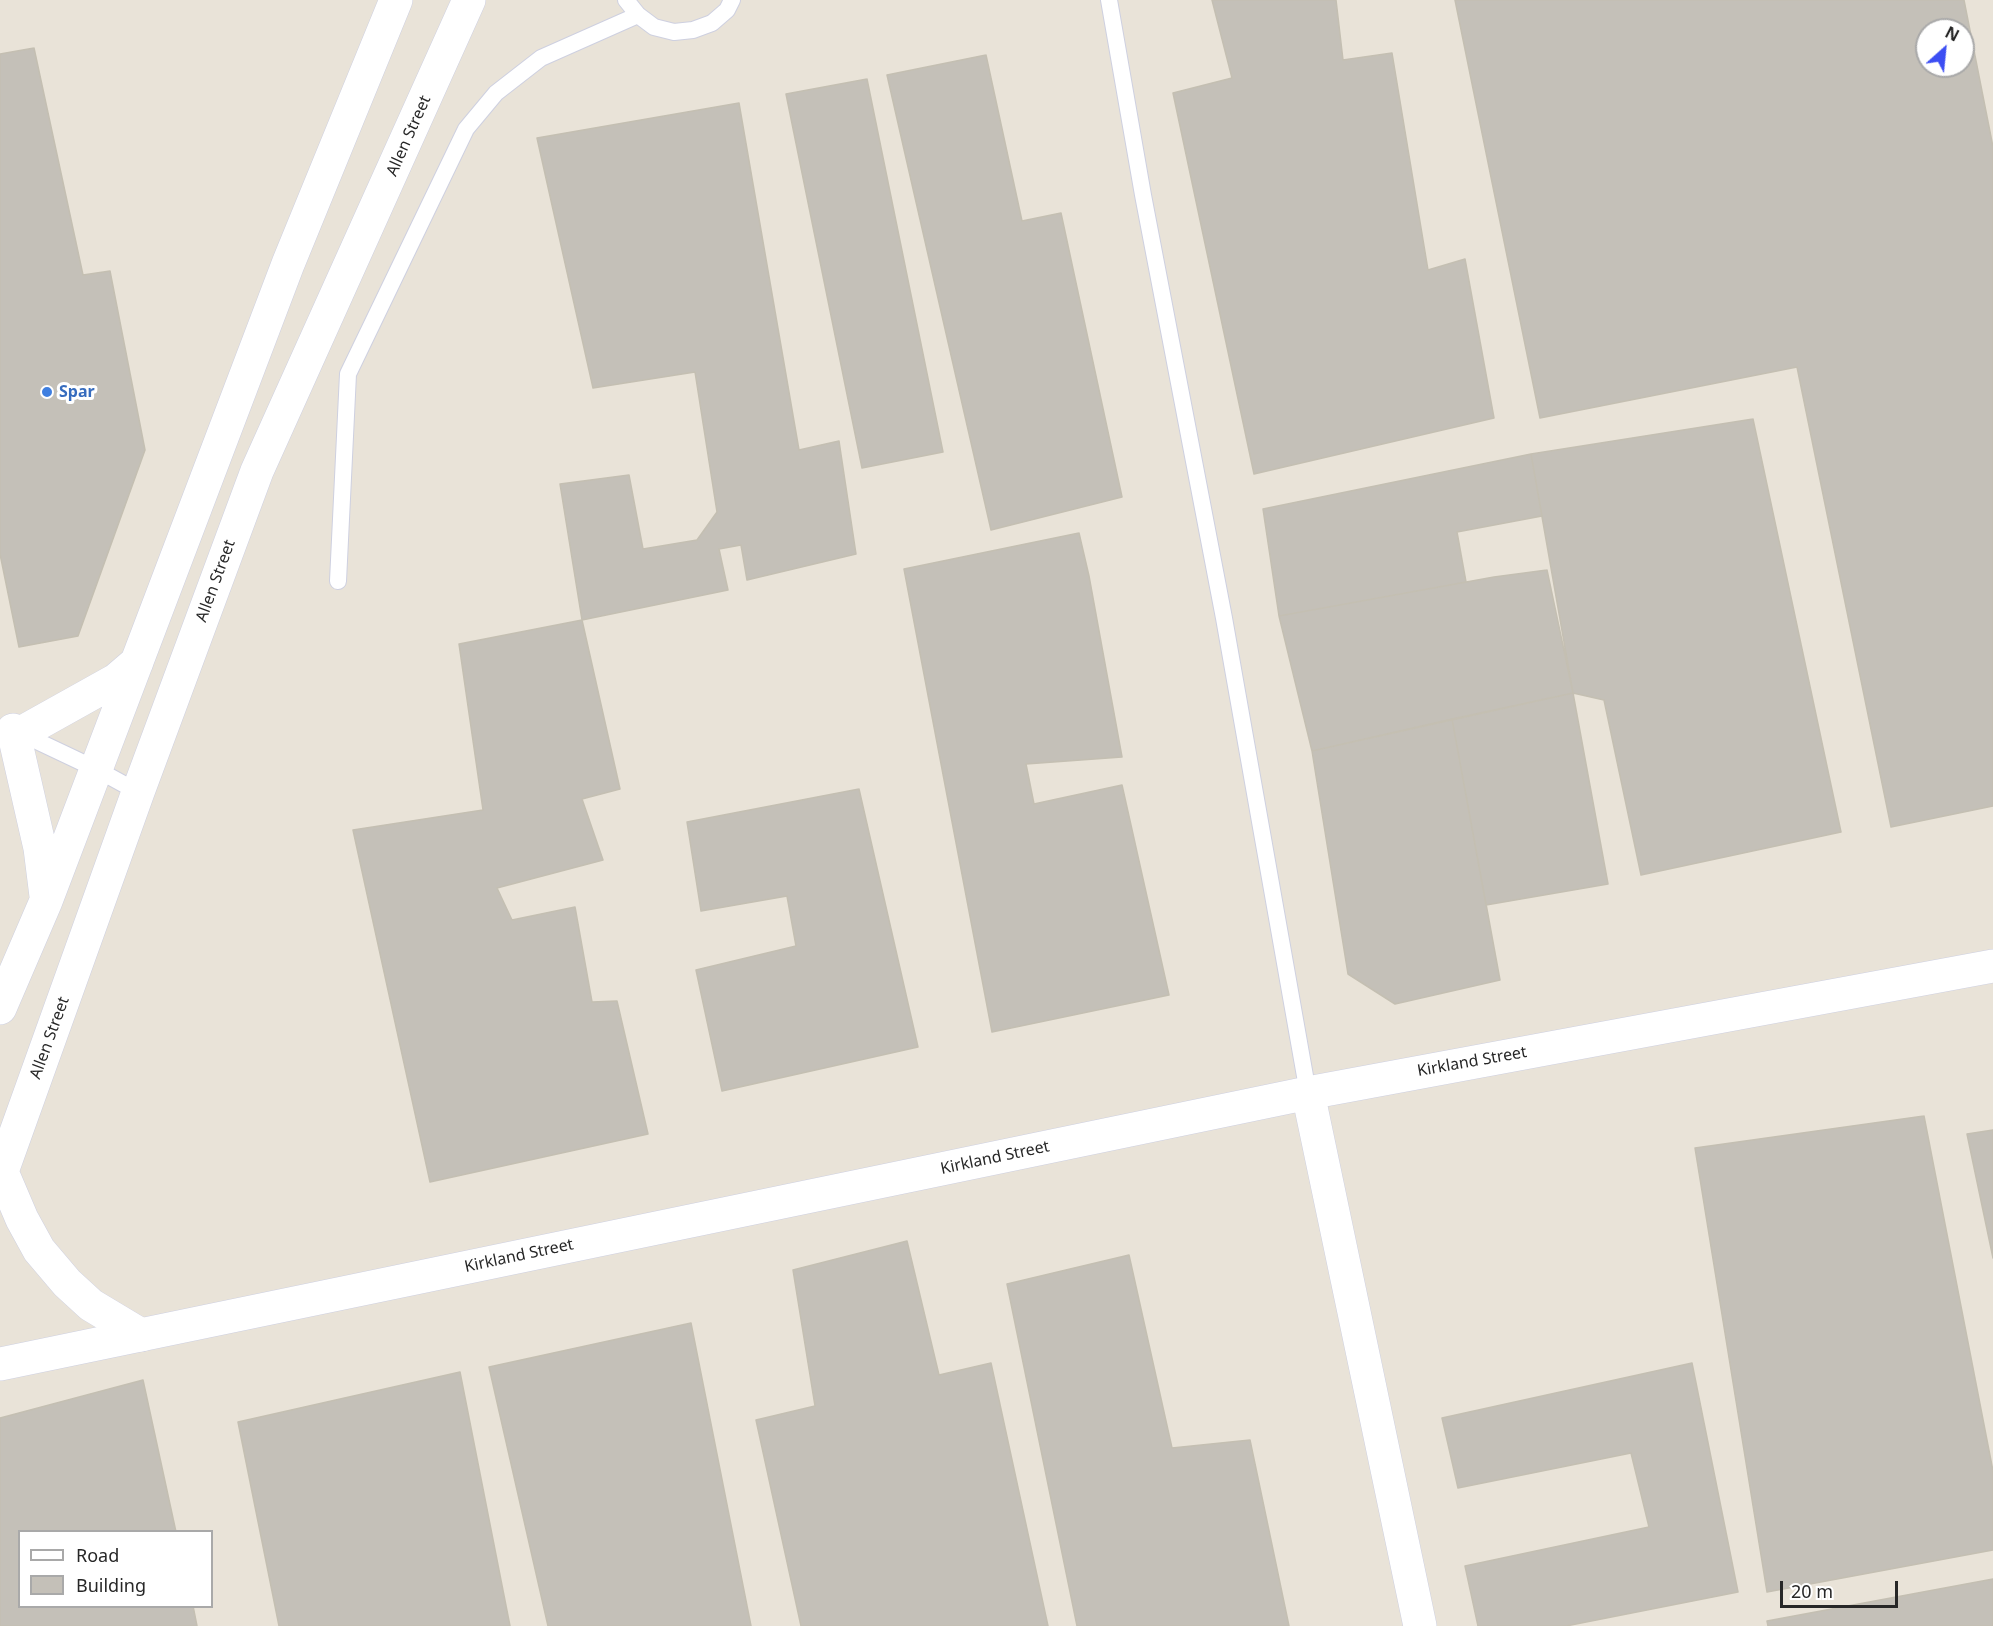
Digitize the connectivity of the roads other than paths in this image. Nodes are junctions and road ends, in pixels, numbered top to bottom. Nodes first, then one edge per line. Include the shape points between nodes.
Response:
1 (396, 0) edge
2 (469, 0) edge
3 (626, 0) edge
4 (732, 0) edge
5 (1109, 0) edge
6 (638, 15) junction
7 (338, 581) dead end
8 (137, 663) junction
9 (11, 730) edge
10 (96, 769) junction
11 (138, 792) junction
12 (46, 901) junction
13 (1993, 966) edge
14 (0, 1008) edge
15 (1308, 1093) junction
16 (1, 1175) edge
17 (141, 1335) junction
18 (0, 1364) edge
19 (1420, 1626) edge

1 - 8 street via 288,264
2 - 11 street, Allen Street via 256,471
3 - 6 lane
4 - 6 lane via 712,23 693,30 674,32 654,27
5 - 15 lane
6 - 7 lane via 541,58 496,93 466,129 348,374
8 - 9 street via 116,680
8 - 10 street
9 - 10 lane
9 - 12 street via 40,848
10 - 11 lane
10 - 12 street
11 - 16 street, Allen Street
12 - 14 street
13 - 15 street, Kirkland Street
15 - 17 street, Kirkland Street
15 - 19 street
16 - 17 street via 39,1250 67,1283 91,1305
17 - 18 street, Kirkland Street

